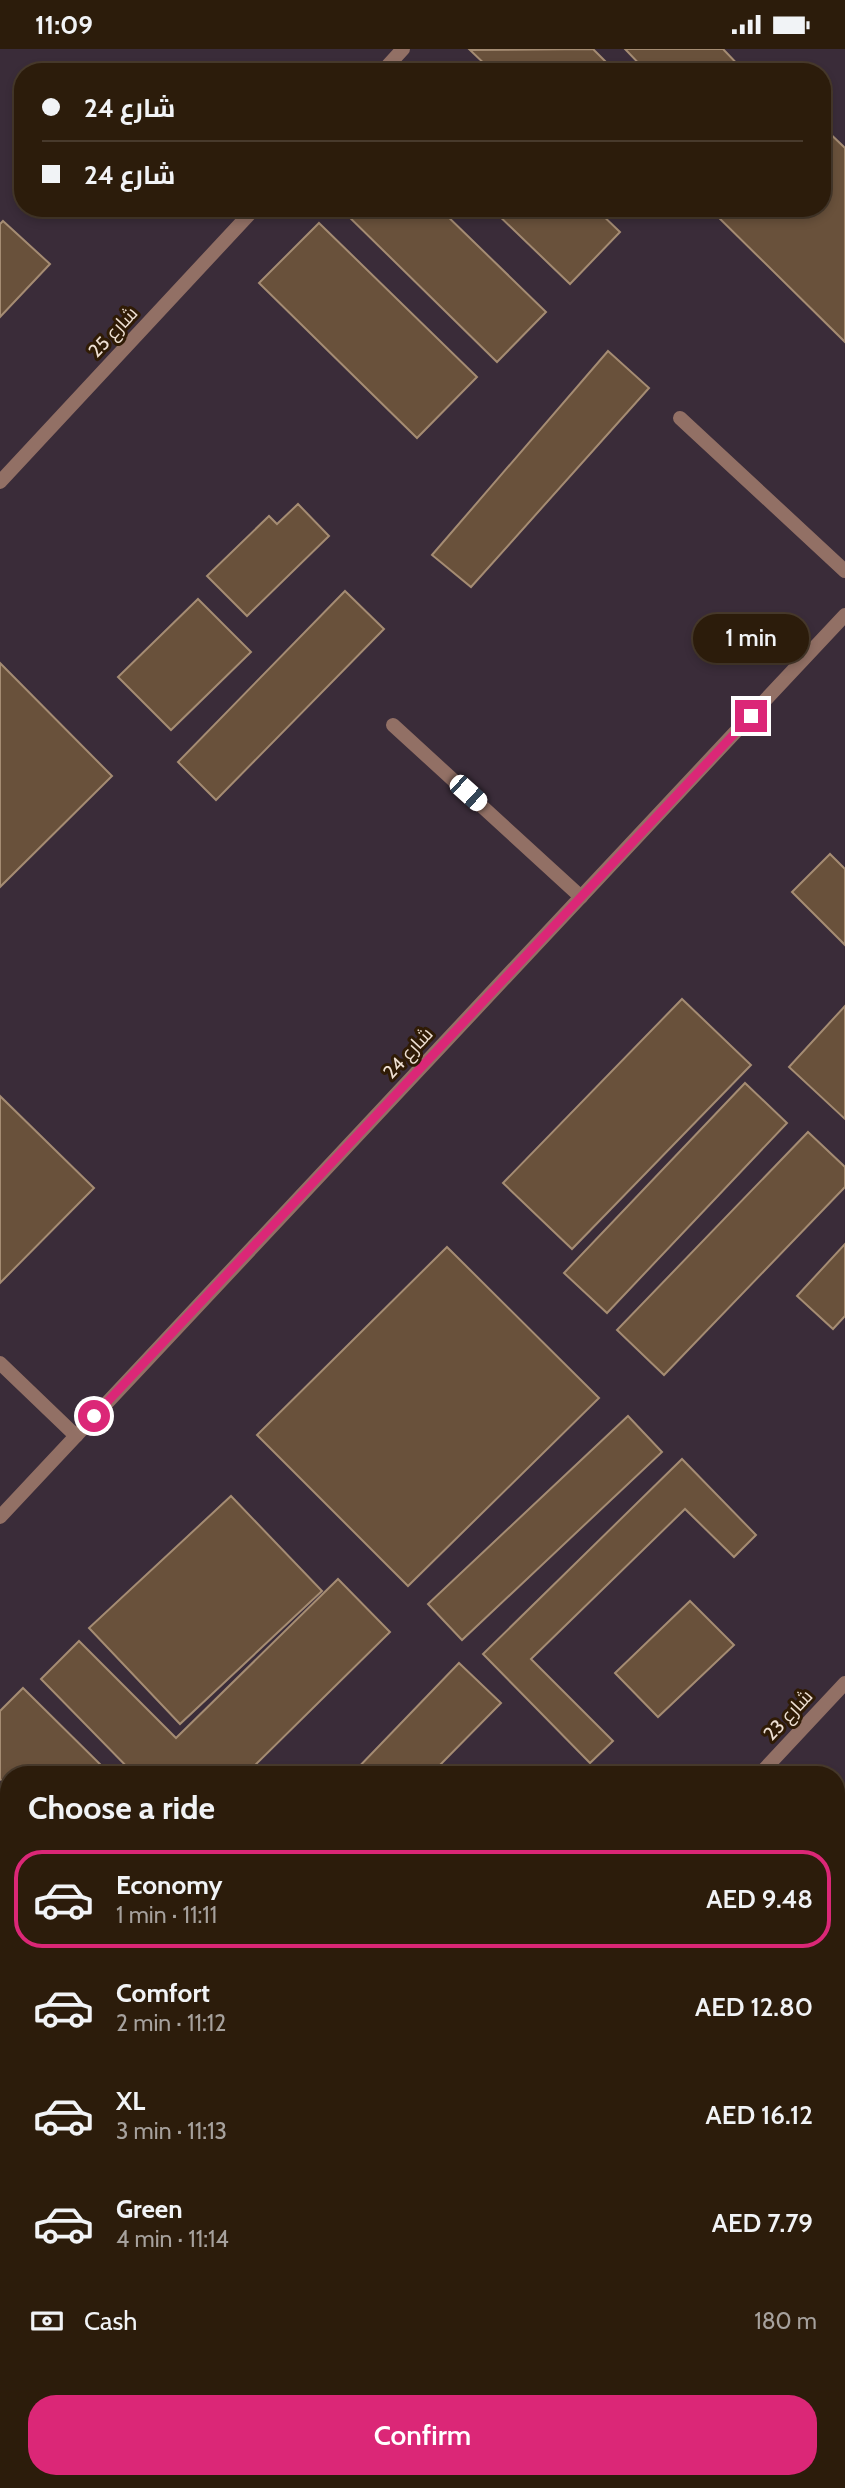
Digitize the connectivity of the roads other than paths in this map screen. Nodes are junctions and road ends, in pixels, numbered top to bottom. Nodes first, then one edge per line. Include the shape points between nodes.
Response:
1 (403, 49) edge
2 (390, 63) edge
3 (247, 217) edge
4 (680, 418) dead end
5 (0, 482) edge
6 (845, 571) edge
7 (845, 615) edge
8 (393, 725) dead end
9 (581, 897) junction
10 (0, 1363) edge
11 (76, 1436) junction
12 (0, 1517) edge
13 (845, 1682) edge
14 (767, 1766) edge

1 - 2 street
3 - 5 street, شارع 25
4 - 6 street
7 - 9 street, شارع 24
8 - 9 street
9 - 11 street, شارع 24
10 - 11 street
11 - 12 street, شارع 24
13 - 14 street, شارع 23

